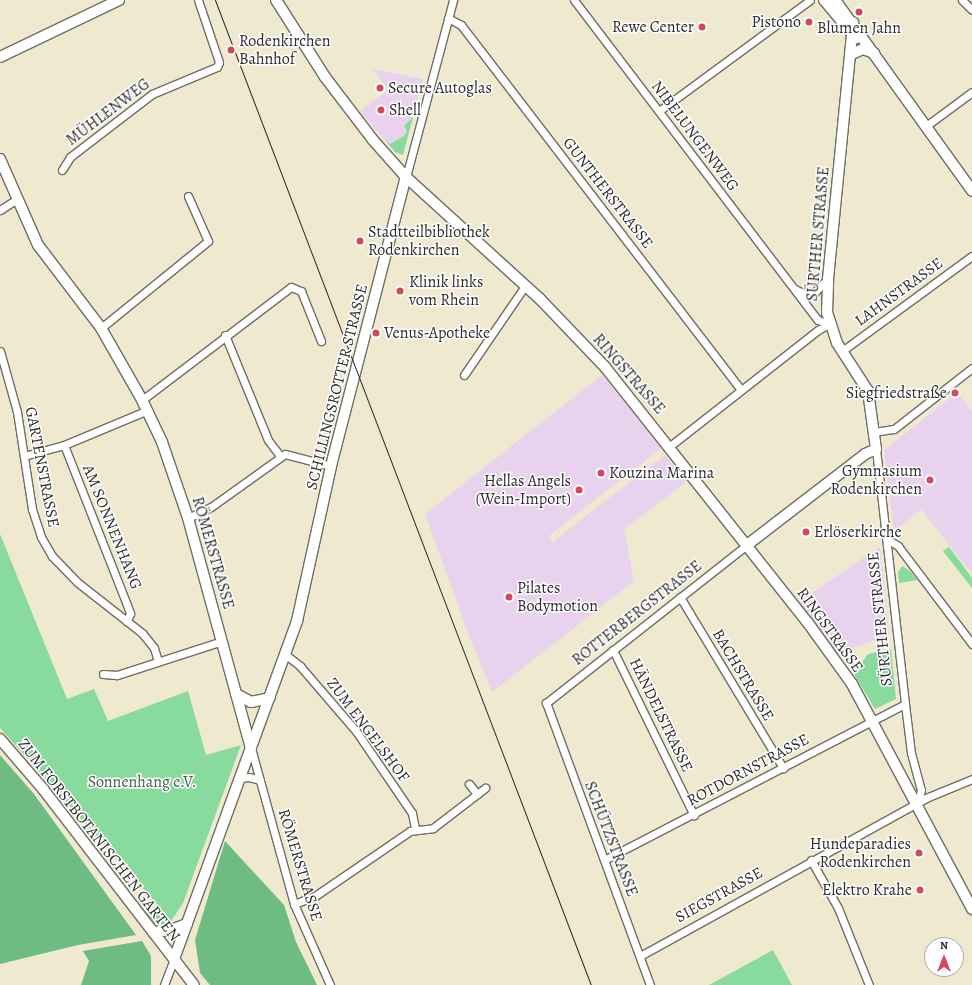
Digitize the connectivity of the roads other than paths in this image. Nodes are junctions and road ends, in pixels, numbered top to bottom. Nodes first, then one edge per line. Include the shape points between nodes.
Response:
1 (119, 0) edge
2 (198, 0) edge
3 (276, 0) edge
4 (453, 0) edge
5 (574, 0) edge
6 (810, 0) edge
7 (824, 0) edge
8 (835, 0) edge
9 (962, 0) edge
10 (972, 10) edge
11 (448, 18) junction
12 (838, 19) junction
13 (853, 22) junction
14 (854, 35) junction
15 (874, 53) junction
16 (850, 55) junction
17 (0, 57) edge
18 (972, 92) edge
19 (659, 111) junction
20 (926, 126) junction
21 (0, 159) edge
22 (62, 170) dead end
23 (406, 177) junction
24 (972, 191) edge
25 (188, 196) dead end
26 (17, 199) junction
27 (0, 210) edge
28 (972, 256) edge
29 (828, 279) junction
30 (525, 286) junction
31 (794, 289) junction
32 (829, 324) junction
33 (101, 328) junction
34 (225, 335) junction
35 (321, 341) dead end
36 (842, 351) junction
37 (0, 352) edge
38 (972, 368) edge
39 (464, 375) dead end
40 (741, 390) junction
41 (142, 400) junction
42 (148, 410) junction
43 (874, 432) junction
44 (64, 445) junction
45 (670, 446) junction
46 (876, 449) junction
47 (24, 456) junction
48 (280, 456) junction
49 (331, 466) junction
50 (188, 518) junction
51 (887, 540) junction
52 (747, 545) junction
53 (680, 597) junction
54 (127, 621) junction
55 (222, 641) junction
56 (972, 644) edge
57 (613, 650) junction
58 (286, 655) junction
59 (158, 661) junction
60 (103, 674) dead end
61 (236, 694) junction
62 (270, 698) junction
63 (546, 703) joint
64 (905, 704) junction
65 (872, 721) junction
66 (0, 739) edge
67 (251, 748) junction
68 (783, 768) junction
69 (239, 778) junction
70 (972, 779) edge
71 (260, 780) junction
72 (469, 784) dead end
73 (486, 788) dead end
74 (477, 794) junction
75 (916, 804) junction
76 (694, 815) junction
77 (415, 829) junction
78 (604, 860) junction
79 (811, 860) junction
80 (294, 904) junction
81 (972, 909) edge
82 (187, 924) junction
83 (153, 932) junction
84 (640, 956) junction
85 (174, 959) junction
86 (164, 985) edge
87 (194, 985) edge
88 (330, 985) edge
89 (650, 985) edge
90 (869, 985) edge

1 - 17 street
2 - 22 street, MÜHLENWEG via 219,64 214,70 152,94 70,157
3 - 23 street, RINGSTRASSE via 342,101
4 - 11 street, SCHILLINGSROTTER STRASSE
5 - 19 street, NIBELUNGENWEG
6 - 19 street
7 - 12 street
8 - 13 street
9 - 10 street
11 - 23 street, SCHILLINGSROTTER STRASSE
11 - 40 street, GUNTHERSTRASSE via 461,25
12 - 14 street
12 - 16 street
13 - 14 street, SÜRTHER STRASSE
13 - 15 street
14 - 15 street
14 - 16 street, SÜRTHER STRASSE
15 - 16 street via 863,49
15 - 20 street
16 - 29 street, SÜRTHER STRASSE
18 - 20 street
19 - 31 street, NIBELUNGENWEG
20 - 24 street
21 - 26 street, RÖMERSTRASSE
23 - 30 street, RINGSTRASSE
23 - 49 street, SCHILLINGSROTTER STRASSE
25 - 33 street via 208,241
26 - 27 street
26 - 33 street, RÖMERSTRASSE via 38,245
28 - 36 street, LAHNSTRASSE
29 - 31 street via 814,293 804,294
29 - 32 street, SÜRTHER STRASSE
30 - 39 street
30 - 45 street, RINGSTRASSE via 605,366
31 - 32 street, NIBELUNGENWEG via 818,320
32 - 36 street, SÜRTHER STRASSE
32 - 40 street
33 - 41 street, RÖMERSTRASSE
34 - 35 street via 284,290 297,287 301,291
34 - 41 street
34 - 48 street via 268,440
36 - 43 street, SÜRTHER STRASSE via 868,391
37 - 47 street, GARTENSTRASSE via 10,383
38 - 43 street via 894,429
40 - 45 street
41 - 42 street, RÖMERSTRASSE
42 - 44 street
42 - 50 street, RÖMERSTRASSE via 174,471
43 - 46 street, SÜRTHER STRASSE
44 - 47 street
44 - 54 street, AM SONNENHANG via 128,605 130,613
45 - 52 street, RINGSTRASSE
46 - 51 street, SÜRTHER STRASSE
46 - 52 street via 865,454
47 - 54 street, GARTENSTRASSE via 36,524 46,547 77,582
48 - 49 street via 285,454
48 - 50 street via 211,507
49 - 58 street, SCHILLINGSROTTER STRASSE via 297,621
50 - 55 street, RÖMERSTRASSE
51 - 56 street via 898,546
51 - 64 street, SÜRTHER STRASSE
52 - 53 street, ROTTERBERGSTRASSE
52 - 65 street, RINGSTRASSE via 833,656
53 - 57 street, ROTTERBERGSTRASSE
53 - 68 street, BACHSTRASSE
54 - 59 street, GARTENSTRASSE via 147,639
55 - 59 street
55 - 61 street, RÖMERSTRASSE
57 - 63 street, ROTTERBERGSTRASSE
57 - 76 street, HÄNDELSTRASSE
58 - 62 street, SCHILLINGSROTTER STRASSE
58 - 77 street, ZUM ENGELSHOF via 300,666 356,731 412,812
59 - 60 street via 117,675
61 - 62 street via 251,702
61 - 67 street, RÖMERSTRASSE
62 - 67 street, SCHILLINGSROTTER STRASSE
63 - 78 street, SCHÜTZSTRASSE
64 - 65 street, ROTDORNSTRASSE
64 - 75 street, SÜRTHER STRASSE via 911,753 922,790
65 - 68 street, ROTDORNSTRASSE
65 - 75 street, RINGSTRASSE
66 - 83 street, ZUM FORSTBOTANISCHEN GARTEN via 43,789
67 - 69 street, SCHILLINGSROTTER STRASSE
67 - 71 street, RÖMERSTRASSE
68 - 76 street, ROTDORNSTRASSE
69 - 71 street
69 - 82 street, SCHILLINGSROTTER STRASSE
70 - 75 street, SIEGSTRASSE
71 - 80 street, RÖMERSTRASSE
72 - 74 street
73 - 74 street
74 - 77 street via 433,828
75 - 79 street, SIEGSTRASSE
75 - 81 street
76 - 78 street, ROTDORNSTRASSE
77 - 80 street via 315,896
78 - 84 street, SCHÜTZSTRASSE
79 - 84 street, SIEGSTRASSE
79 - 90 street via 842,918
80 - 88 street, RÖMERSTRASSE
82 - 83 street via 171,930
82 - 85 street, SCHILLINGSROTTER STRASSE
83 - 85 street, ZUM FORSTBOTANISCHEN GARTEN
84 - 89 street, SCHÜTZSTRASSE
85 - 86 street, SCHILLINGSROTTER STRASSE
85 - 87 street, ZUM FORSTBOTANISCHEN GARTEN

